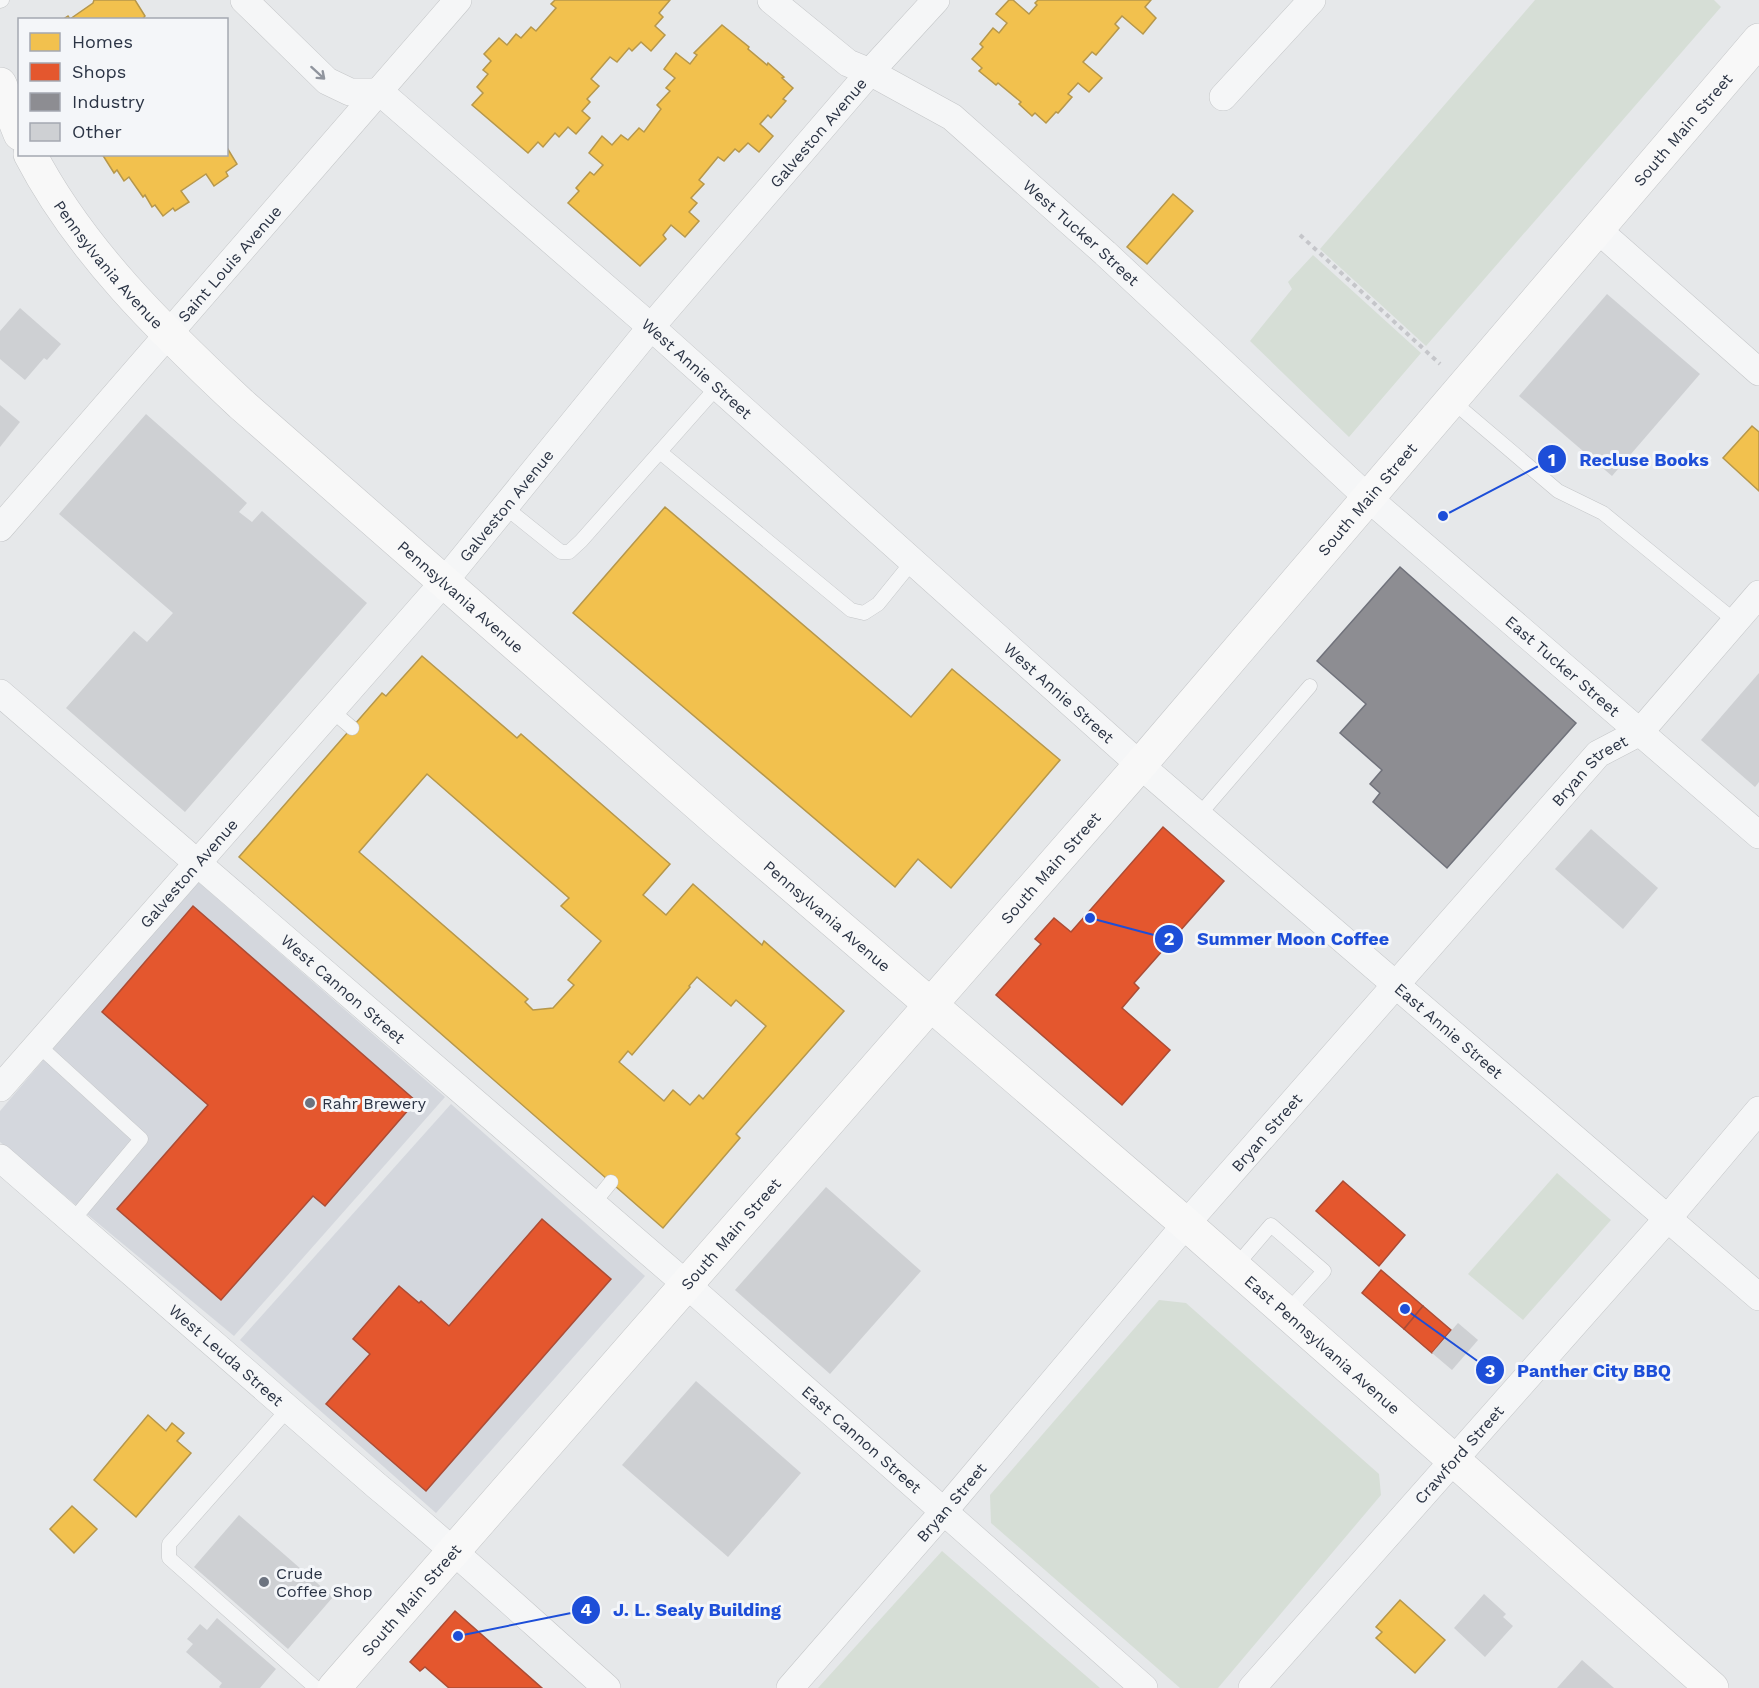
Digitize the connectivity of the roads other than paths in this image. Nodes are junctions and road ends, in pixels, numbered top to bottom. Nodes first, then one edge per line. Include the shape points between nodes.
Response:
1 (244, 0) edge
2 (458, 0) edge
3 (771, 0) edge
4 (936, 0) edge
5 (1312, 0) edge
6 (1759, 40) edge
7 (870, 72) junction
8 (0, 84) edge
9 (380, 92) junction
10 (1223, 97) dead end
11 (18, 129) edge
12 (31, 156) edge
13 (1597, 229) junction
14 (651, 327) junction
15 (167, 335) junction
16 (1759, 372) edge
17 (717, 387) junction
18 (1457, 393) junction
19 (660, 452) junction
20 (1368, 497) junction
21 (505, 507) junction
22 (4, 516) edge
23 (912, 561) junction
24 (443, 583) junction
25 (1759, 594) edge
26 (1735, 621) junction
27 (1310, 686) dead end
28 (0, 693) edge
29 (332, 710) junction
30 (352, 728) dead end
31 (1640, 732) junction
32 (1140, 765) junction
33 (1199, 815) junction
34 (1759, 835) edge
35 (197, 863) junction
36 (1395, 984) junction
37 (931, 1003) junction
38 (38, 1045) junction
39 (0, 1088) edge
40 (1759, 1110) edge
41 (0, 1158) edge
42 (611, 1182) dead end
43 (593, 1204) junction
44 (1668, 1218) junction
45 (73, 1220) junction
46 (1186, 1224) junction
47 (1235, 1267) junction
48 (687, 1285) junction
49 (1759, 1297) edge
50 (1287, 1312) junction
51 (288, 1409) junction
52 (1454, 1460) junction
53 (944, 1511) junction
54 (454, 1552) junction
55 (316, 1688) edge
56 (334, 1688) edge
57 (607, 1688) edge
58 (790, 1688) edge
59 (1144, 1688) edge
60 (1252, 1688) edge
61 (1712, 1688) edge

1 -> 9 street via 327,81 350,92
2 - 9 street, Saint Louis Avenue
3 - 7 street, West Tucker Street via 848,63
4 - 7 street, Galveston Avenue
5 - 10 street
6 - 13 street, South Main Street
7 - 14 street, Galveston Avenue
7 - 20 street, West Tucker Street via 952,117
8 - 11 street
9 - 14 street, West Annie Street
9 - 15 street, Saint Louis Avenue
12 - 15 street, Pennsylvania Avenue via 102,260
13 - 16 street
13 - 18 street, South Main Street
14 - 17 street, West Annie Street
14 - 21 street, Galveston Avenue
15 - 22 street, Saint Louis Avenue
15 - 24 street, Pennsylvania Avenue
17 - 19 lane
17 - 23 street, West Annie Street
18 - 20 street, South Main Street
18 - 26 lane via 1558,490 1603,513
19 - 21 lane via 569,552 561,552
19 - 23 lane via 850,610 864,613 878,604
20 - 31 street, East Tucker Street
20 - 32 street, South Main Street
21 - 24 street, Galveston Avenue
23 - 32 street, West Annie Street
24 - 29 street, Galveston Avenue
24 - 37 street, Pennsylvania Avenue
25 - 26 street, Bryan Street
26 - 31 street, Bryan Street
27 - 33 lane
28 - 35 street, West Cannon Street
29 - 30 lane
29 - 35 street, Galveston Avenue
31 - 34 street, East Tucker Street
31 - 36 street, Bryan Street via 1598,754
32 - 33 street, East Annie Street
32 - 37 street, South Main Street
33 - 36 street, East Annie Street
35 - 38 street, Galveston Avenue
35 - 43 street, West Cannon Street
36 - 44 street, East Annie Street
36 - 46 street, Bryan Street
37 - 46 street, East Pennsylvania Avenue
37 - 48 street, South Main Street
38 - 39 street, Galveston Avenue
38 - 45 lane via 141,1139
40 - 44 street, Crawford Street
41 - 45 street, West Leuda Street
42 - 43 lane
43 - 48 street, West Cannon Street
44 - 49 street, East Annie Street
44 - 52 street, Crawford Street
45 - 51 street, West Leuda Street
46 - 47 street, East Pennsylvania Avenue
46 - 53 street, Bryan Street
47 - 50 street, East Pennsylvania Avenue
47 - 50 lane via 1271,1225 1324,1271
48 - 53 street, East Cannon Street
48 - 54 street, South Main Street
50 - 52 street, East Pennsylvania Avenue
51 - 54 street, West Leuda Street
51 - 55 lane via 169,1544 169,1558
52 - 60 street, Crawford Street
52 - 61 street, East Pennsylvania Avenue
53 - 58 street, Bryan Street
53 - 59 street, East Cannon Street
54 - 56 street, South Main Street
54 - 57 street, West Leuda Street

